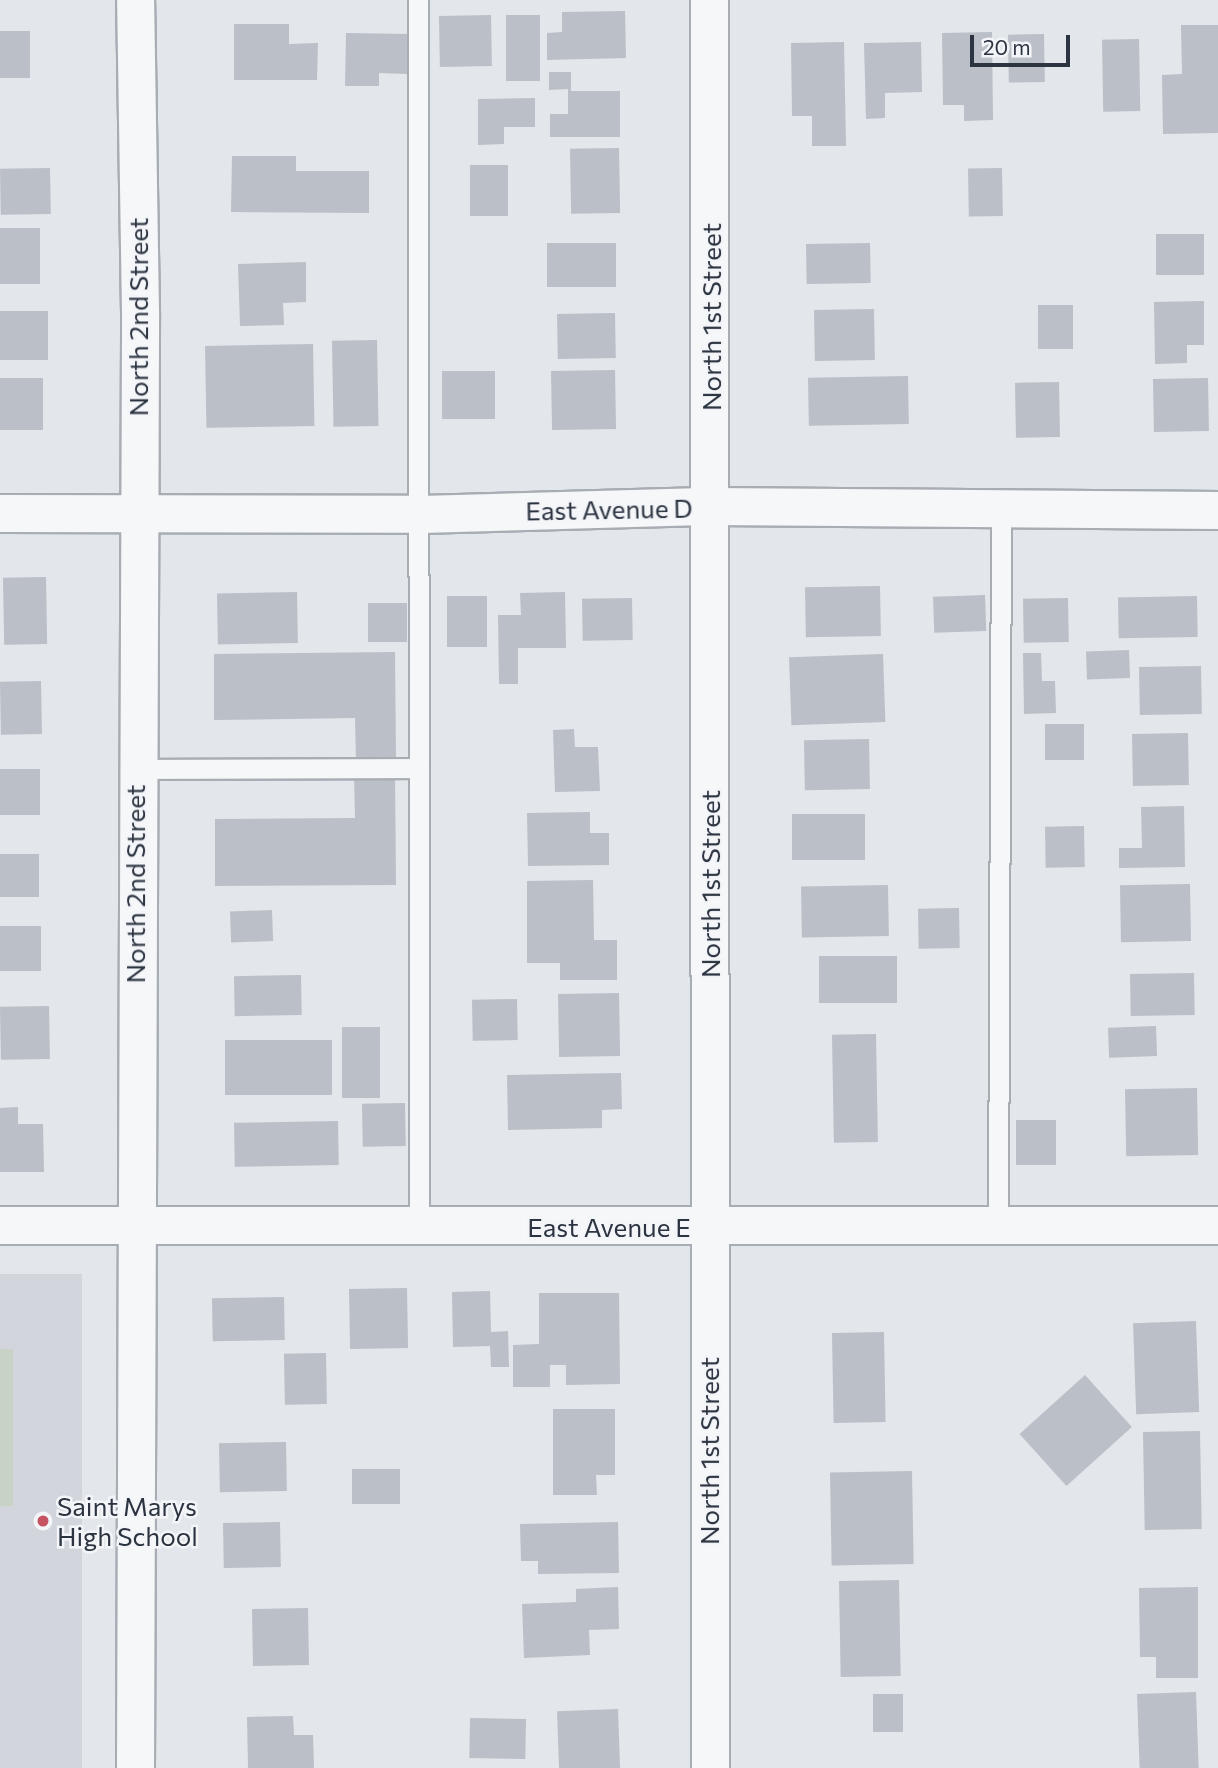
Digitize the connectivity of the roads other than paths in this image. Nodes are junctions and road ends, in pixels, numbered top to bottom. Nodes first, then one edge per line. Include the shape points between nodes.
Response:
1 (135, 0) edge
2 (418, 0) edge
3 (709, 0) edge
4 (712, 506) junction
5 (1001, 510) junction
6 (1218, 510) edge
7 (0, 513) edge
8 (137, 513) junction
9 (420, 514) junction
10 (419, 768) junction
11 (136, 769) junction
12 (0, 1225) edge
13 (998, 1225) junction
14 (1218, 1225) edge
15 (134, 1226) junction
16 (419, 1226) junction
17 (708, 1227) junction
18 (135, 1768) edge
19 (710, 1768) edge

1 - 8 street, North 2nd Street
2 - 9 lane
3 - 4 street, North 1st Street
4 - 5 street, East Avenue D
4 - 9 street, East Avenue D
4 - 17 street, North 1st Street
5 - 6 street, East Avenue D
5 - 13 lane
7 - 8 street, East Avenue D
8 - 9 street, East Avenue D
8 - 11 street, North 2nd Street
9 - 10 lane
10 - 11 lane
10 - 16 lane
11 - 15 street, North 2nd Street
12 - 15 street, East Avenue E
13 - 14 street, East Avenue E
13 - 17 street, East Avenue E
15 - 16 street, East Avenue E
15 - 18 street, North 2nd Street
16 - 17 street, East Avenue E
17 - 19 street, North 1st Street

